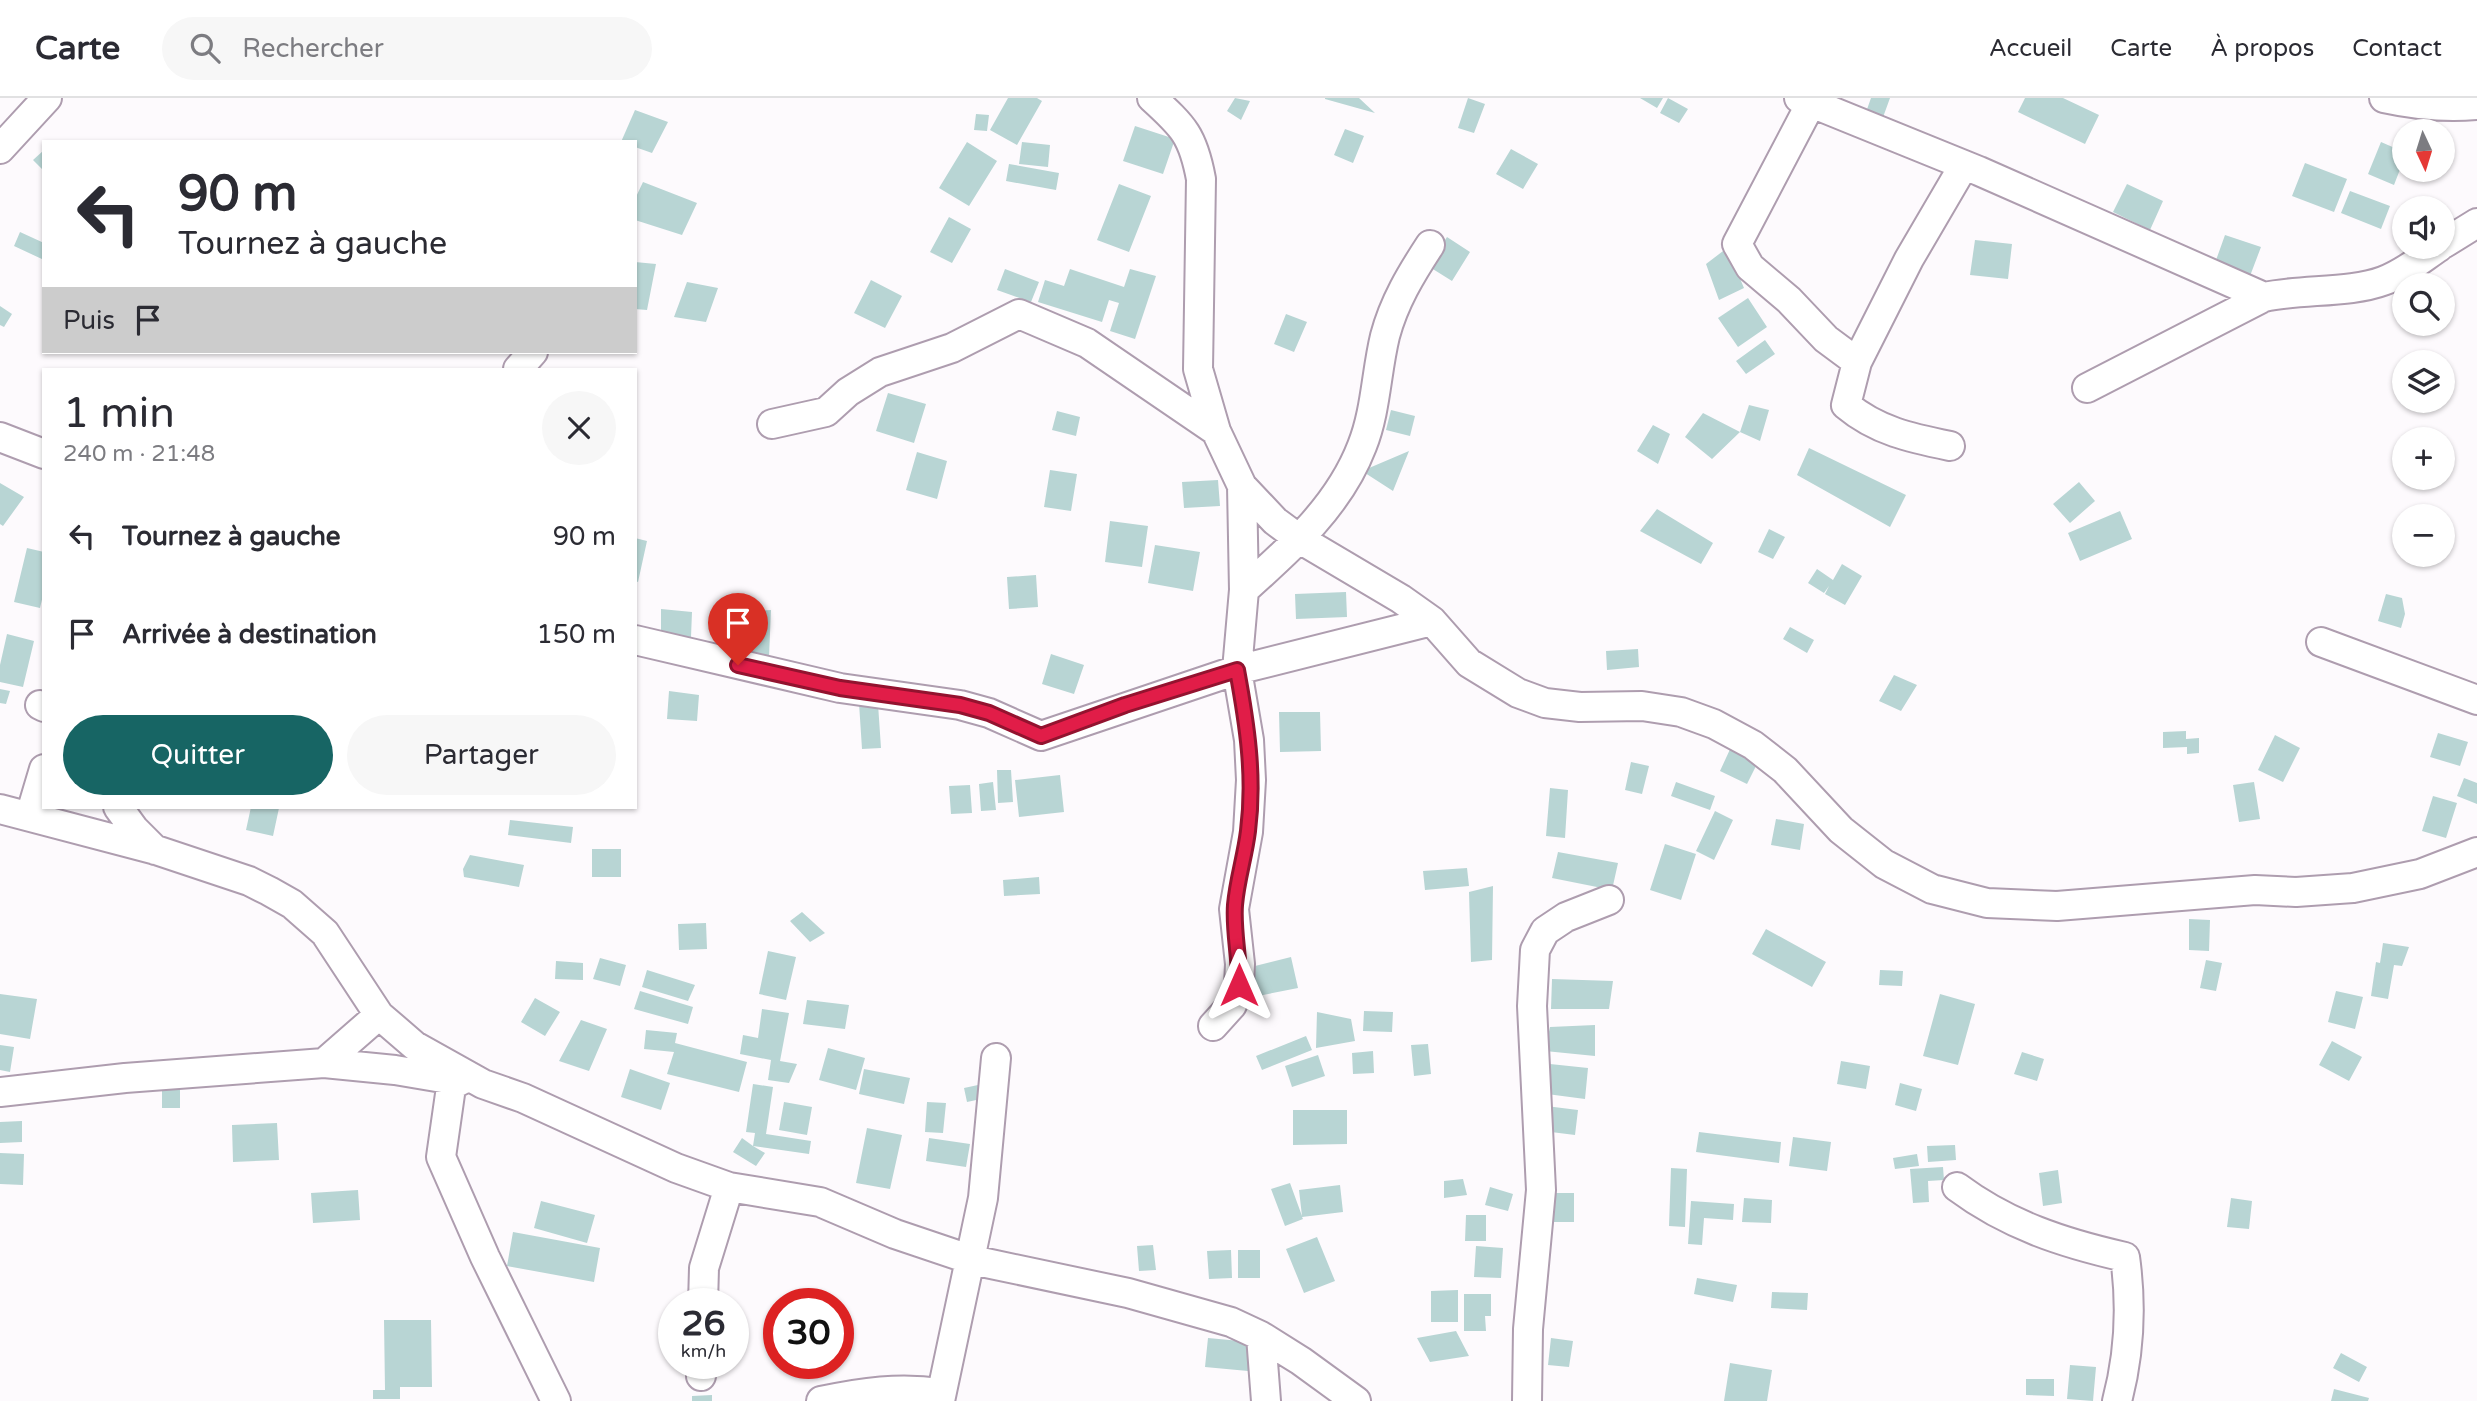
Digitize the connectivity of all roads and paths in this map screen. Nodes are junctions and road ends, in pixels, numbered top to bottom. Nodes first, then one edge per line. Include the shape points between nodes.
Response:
1 (47, 98) edge
2 (1152, 98) edge
3 (2384, 98) edge
4 (1805, 101) edge
5 (2477, 105) edge
6 (0, 149) edge
7 (1964, 165) junction
8 (2477, 223) edge
9 (2455, 236) edge
10 (1430, 245) dead end
11 (2421, 259) edge
12 (2264, 298) junction
13 (531, 354) edge
14 (1857, 362) junction
15 (519, 368) edge
16 (2087, 388) dead end
17 (772, 424) dead end
18 (1216, 431) junction
19 (0, 437) edge
20 (1950, 446) dead end
21 (42, 453) edge
22 (1241, 486) junction
23 (1298, 538) junction
24 (1244, 590) junction
25 (1432, 621) junction
26 (637, 640) edge
27 (2321, 642) dead end
28 (1237, 670) junction
29 (2477, 700) edge
30 (42, 776) edge
31 (0, 809) edge
32 (107, 809) edge
33 (119, 809) edge
34 (30, 816) junction
35 (93, 833) junction
36 (156, 850) junction
37 (2477, 852) edge
38 (1609, 900) dead end
39 (379, 1015) junction
40 (1213, 1026) dead end
41 (996, 1058) dead end
42 (324, 1063) junction
43 (452, 1080) junction
44 (484, 1084) junction
45 (0, 1092) edge
46 (729, 1187) junction
47 (1957, 1187) dead end
48 (972, 1260) junction
49 (703, 1288) edge
50 (1261, 1336) junction
51 (941, 1397) edge
52 (556, 1401) edge
53 (821, 1401) edge
54 (1266, 1401) edge
55 (1356, 1401) edge
56 (1527, 1401) edge
57 (2118, 1401) edge

1 - 6 street
2 - 18 street via 1182,124 1196,150 1201,179 1198,369
3 - 5 street via 2413,105
4 - 7 street
4 - 14 street via 1737,244 1750,267
7 - 12 street
7 - 14 street
8 - 9 street
10 - 23 street via 1394,309 1362,447 1323,515
11 - 12 street via 2383,281 2360,287
12 - 16 street
13 - 15 street
14 - 20 street via 1846,405 1890,433
17 - 18 street via 826,412 880,372 952,348 1019,314 1087,343
18 - 22 street
19 - 21 street
22 - 23 street
22 - 24 street
23 - 24 street
23 - 25 street
24 - 28 street
25 - 28 street
25 - 37 street via 1469,663 1518,693 1545,703 1642,706 1681,712 1714,724 1753,745 1785,770 1841,830 1884,864 1932,889 1987,903 2057,906 2255,890 2353,888 2420,874
26 - 28 street via 814,683 960,705 1041,736
27 - 29 street
28 - 40 street via 1251,780 1248,832 1234,909 1239,985 1232,1005
30 - 34 street
31 - 34 street
32 - 35 street
33 - 36 street
34 - 35 street
35 - 36 street
36 - 39 street via 249,881 292,904 325,933
38 - 56 street via 1566,917 1545,932 1535,950 1532,1006 1541,1190 1528,1329
39 - 42 street
39 - 44 street via 415,1046
41 - 48 street via 989,1158
42 - 43 street
42 - 45 street
43 - 44 street
43 - 52 street via 441,1157
44 - 46 street
46 - 48 street via 820,1202
46 - 49 street via 704,1268
47 - 57 street via 2019,1226 2068,1244 2125,1257 2130,1344
48 - 50 street via 1186,1307
48 - 51 street
50 - 54 street
50 - 55 street
51 - 53 street via 897,1388

